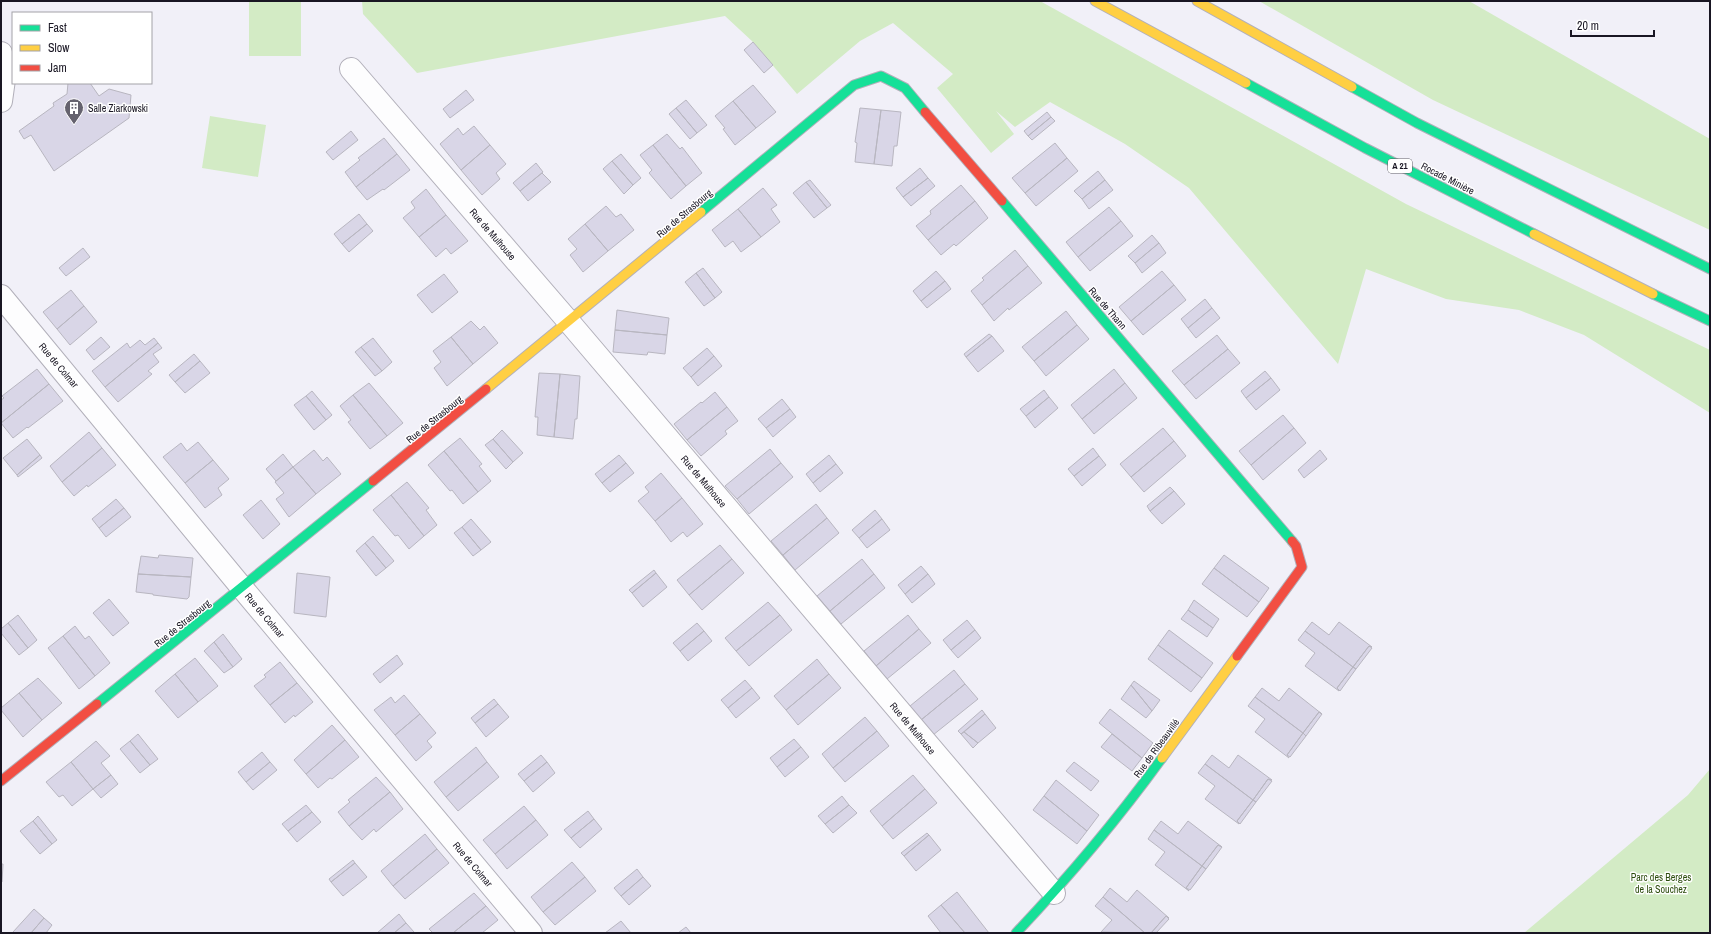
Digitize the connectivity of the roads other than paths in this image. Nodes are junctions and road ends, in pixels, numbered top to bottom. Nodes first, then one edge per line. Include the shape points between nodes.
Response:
1 (1095, 1) edge
2 (1197, 1) edge
3 (1, 53) edge
4 (351, 69) dead end
5 (880, 76) joint
6 (1, 101) edge
7 (1710, 269) edge
8 (1, 296) edge
9 (1710, 321) edge
10 (570, 322) junction
11 (1302, 567) joint
12 (243, 589) junction
13 (1, 781) edge
14 (1054, 894) junction
15 (531, 933) edge
16 (1016, 933) edge

1 - 9 main road, Rocade Minière / A 21 via 1365,148
2 - 7 main road via 1417,123
3 - 6 street via 5,72
4 - 10 street, Rue de Mulhouse
5 - 10 main road, Rue de Strasbourg via 854,85
5 - 11 main road, Rue de Thann via 904,88 1257,498 1296,546
8 - 12 street, Rue de Colmar
10 - 12 main road, Rue de Strasbourg
10 - 14 street, Rue de Mulhouse
11 - 14 main road, Rue de Ribeauvillé via 1131,800
12 - 13 main road, Rue de Strasbourg
12 - 15 street, Rue de Colmar
14 - 16 main road, Rue de Ribeauvillé

